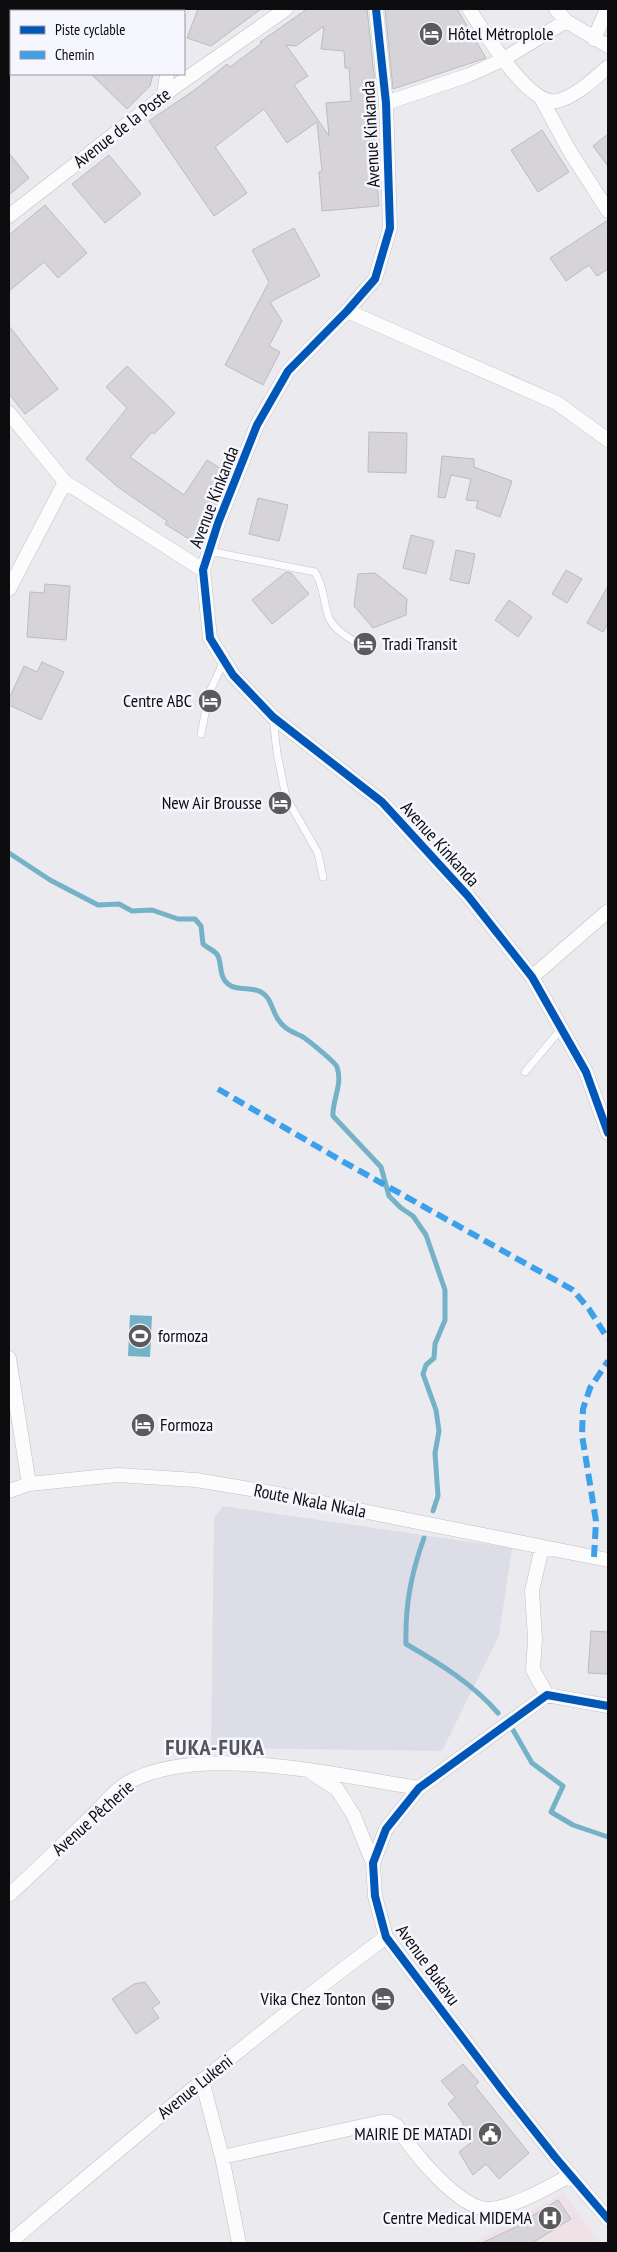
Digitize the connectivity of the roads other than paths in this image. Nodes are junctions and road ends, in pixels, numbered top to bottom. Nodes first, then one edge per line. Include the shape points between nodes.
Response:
1 (286, 9) edge
2 (376, 9) edge
3 (469, 9) edge
4 (556, 9) edge
5 (607, 9) edge
6 (566, 21) junction
7 (594, 39) junction
8 (608, 46) edge
9 (502, 60) junction
10 (608, 67) edge
11 (167, 75) edge
12 (164, 95) junction
13 (542, 100) junction
14 (386, 103) junction
15 (608, 211) edge
16 (9, 216) edge
17 (347, 311) junction
18 (9, 413) edge
19 (608, 440) edge
20 (65, 482) junction
21 (208, 551) junction
22 (203, 570) junction
23 (9, 589) edge
24 (363, 646) dead end
25 (224, 660) junction
26 (273, 717) junction
27 (201, 734) dead end
28 (323, 877) dead end
29 (608, 911) edge
30 (532, 977) junction
31 (562, 1028) junction
32 (525, 1072) dead end
33 (608, 1133) edge
34 (9, 1358) edge
35 (29, 1484) junction
36 (9, 1491) edge
37 (542, 1547) junction
38 (608, 1560) edge
39 (546, 1695) junction
40 (608, 1706) edge
41 (308, 1771) junction
42 (419, 1788) junction
43 (373, 1863) junction
44 (9, 1895) edge
45 (386, 1937) junction
46 (202, 2080) junction
47 (222, 2157) junction
48 (571, 2176) junction
49 (608, 2219) edge
50 (9, 2242) edge
51 (239, 2243) edge

1 - 12 street, Avenue de la Poste
2 - 14 street, Avenue Kinkanda
3 - 9 street
4 - 6 street
5 - 7 street
6 - 7 street
6 - 9 street
7 - 8 street
9 - 13 street
9 - 14 street via 469,75
10 - 13 street via 556,102
11 - 12 street
12 - 16 street, Avenue de la Poste
13 - 15 street
14 - 17 street, Avenue Kinkanda via 390,228 375,279
17 - 19 street via 557,402
17 - 21 street, Avenue Kinkanda via 288,371 270,402 257,425
18 - 20 street
20 - 22 street
20 - 23 street
21 - 22 street, Avenue Kinkanda
21 - 24 lane via 315,572 322,585 330,619 347,638
22 - 25 street, Avenue Kinkanda via 210,638
25 - 26 street, Avenue Kinkanda via 233,675
25 - 27 lane via 210,693
26 - 28 lane via 276,753 286,797 318,853
26 - 30 street, Avenue Kinkanda via 382,802 468,896
29 - 30 street
30 - 31 street, Avenue Kinkanda
31 - 32 lane
31 - 33 street, Avenue Kinkanda via 586,1072
34 - 35 street
35 - 36 street, Route Nkala Nkala
35 - 37 street, Route Nkala Nkala via 117,1475 196,1480
37 - 38 street, Route Nkala Nkala
37 - 39 street via 532,1591 535,1639 532,1670
39 - 40 street
39 - 42 street, Avenue Bukavu
41 - 42 street, Avenue Pêcherie
41 - 43 street via 337,1789 354,1816
41 - 44 street, Avenue Pêcherie via 232,1762 194,1763 156,1770 126,1783
42 - 43 street, Avenue Bukavu via 386,1829
43 - 45 street, Avenue Bukavu via 375,1896
45 - 46 street, Avenue Lukeni
45 - 48 street, Avenue Bukavu
46 - 47 street
46 - 50 street, Avenue Lukeni
47 - 48 street via 390,2122 397,2126 426,2168 479,2208 489,2209 525,2198
47 - 51 street
48 - 49 street, Avenue Bukavu

